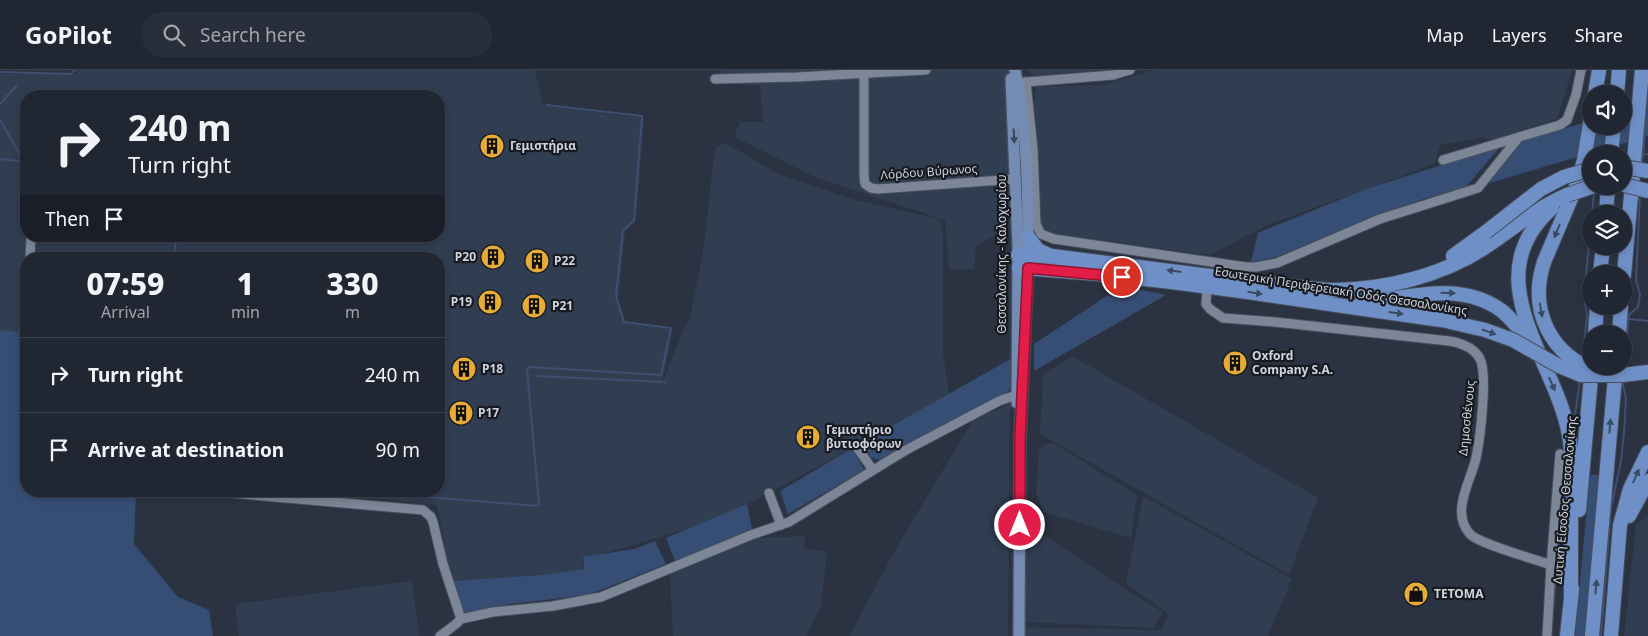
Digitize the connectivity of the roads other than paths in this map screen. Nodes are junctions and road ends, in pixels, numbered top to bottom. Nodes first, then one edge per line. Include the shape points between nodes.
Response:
1 (926, 70) edge
2 (1011, 70) edge
3 (1015, 70) edge
4 (1130, 70) edge
5 (1581, 70) edge
6 (1599, 70) edge
7 (1619, 70) edge
8 (1642, 70) edge
9 (775, 74) edge
10 (864, 74) junction
11 (715, 79) dead end
12 (1018, 84) junction
13 (1596, 85) edge
14 (1617, 85) edge
15 (1588, 135) edge
16 (1519, 137) junction
17 (1443, 160) dead end
18 (1632, 168) edge
19 (1648, 171) edge
20 (1582, 172) edge
21 (1016, 179) junction
22 (1632, 187) edge
23 (1582, 190) edge
24 (1648, 191) edge
25 (1567, 195) junction
26 (1028, 237) junction
27 (1054, 238) junction
28 (1052, 256) junction
29 (1023, 261) junction
30 (1625, 265) edge
31 (1413, 278) junction
32 (1207, 286) junction
33 (1330, 305) junction
34 (1537, 352) junction
35 (1582, 364) edge
36 (1648, 372) edge
37 (1632, 374) edge
38 (1582, 375) edge
39 (1591, 375) edge
40 (1613, 375) edge
41 (1016, 390) junction
42 (1020, 438) junction
43 (856, 446) dead end
44 (1648, 452) edge
45 (1560, 454) dead end
46 (873, 470) junction
47 (1648, 482) edge
48 (769, 493) dead end
49 (275, 497) edge
50 (781, 525) junction
51 (1618, 550) junction
52 (1552, 565) junction
53 (1571, 598) junction
54 (461, 619) junction
55 (444, 635) edge
56 (1019, 636) edge
57 (1548, 636) edge
58 (1568, 636) edge
59 (1592, 636) edge
60 (1612, 636) edge

1 - 10 street
2 - 12 main road, Θεσσαλονίκης - Καλοχωρίου
3 - 12 main road
4 - 12 street via 1113,75
5 - 16 street via 1567,120
6 - 13 highway
7 - 14 highway
8 - 30 highway
9 - 10 street
9 - 11 street
10 - 21 street, Λόρδου Βύρωνος via 865,184 878,189
12 -> 21 main road, Θεσσαλονίκης - Καλοχωρίου
12 - 26 main road, Θεσσαλονίκης - Καλοχωρίου
12 - 27 street via 1033,149 1036,224 1040,234
15 -> 35 highway, bridge via 1578,182 1544,262 1539,282 1543,320 1552,339 1564,353
16 - 17 street
16 - 27 street via 1477,189 1380,219 1277,263 1246,267
18 - 19 highway, bridge
20 - 31 highway, bridge via 1541,189 1457,254
21 - 29 main road, Θεσσαλονίκης - Καλοχωρίου
22 - 24 highway, bridge
23 - 25 highway, Εσωτερική Περιφερειακή Οδός Θεσσαλονίκης, bridge
25 - 31 highway, Εσωτερική Περιφερειακή Οδός Θεσσαλονίκης via 1461,261
25 - 34 highway via 1532,230 1520,262 1519,294
26 - 28 highway via 1038,250
26 - 29 main road, Θεσσαλονίκης - Καλοχωρίου
27 - 28 street
28 - 29 highway, Εσωτερική Περιφερειακή Οδός Θεσσαλονίκης
31 -> 28 highway, Εσωτερική Περιφερειακή Οδός Θεσσαλονίκης via 1378,286 1334,290
29 - 32 highway, Εσωτερική Περιφερειακή Οδός Θεσσαλονίκης
29 - 41 main road, Θεσσαλονίκης - Καλοχωρίου
29 - 42 main road, Θεσσαλονίκης - Καλοχωρίου via 1025,349
32 -> 33 highway, Εσωτερική Περιφερειακή Οδός Θεσσαλονίκης
32 - 52 street, Δημοσθένους via 1206,304 1223,318 1449,341 1465,345 1475,352 1481,359 1485,379 1477,456 1462,500 1464,524 1468,532 1480,541
33 -> 34 highway via 1432,293 1465,294 1503,312
33 -> 38 highway, Εσωτερική Περιφερειακή Οδός Θεσσαλονίκης, bridge via 1442,320 1485,330 1513,340
34 -> 53 highway via 1559,401 1570,436
36 - 37 highway, Εσωτερική Περιφερειακή Οδός Θεσσαλονίκης, bridge
39 - 53 highway, Δυτική Είσοδος Θεσσαλονίκης
59 -> 40 highway
41 - 42 main road, Θεσσαλονίκης - Καλοχωρίου
41 - 46 street
42 - 56 main road, Θεσσαλονίκης - Καλοχωρίου
43 - 46 street
51 -> 44 highway via 1626,501
45 - 52 street
46 - 50 street via 798,518
47 - 51 highway via 1629,515
48 - 50 street
49 - 54 street via 423,510 431,516
50 - 54 street via 601,597
51 - 60 highway
52 - 57 street
53 - 58 highway, Δυτική Είσοδος Θεσσαλονίκης
54 - 55 street

